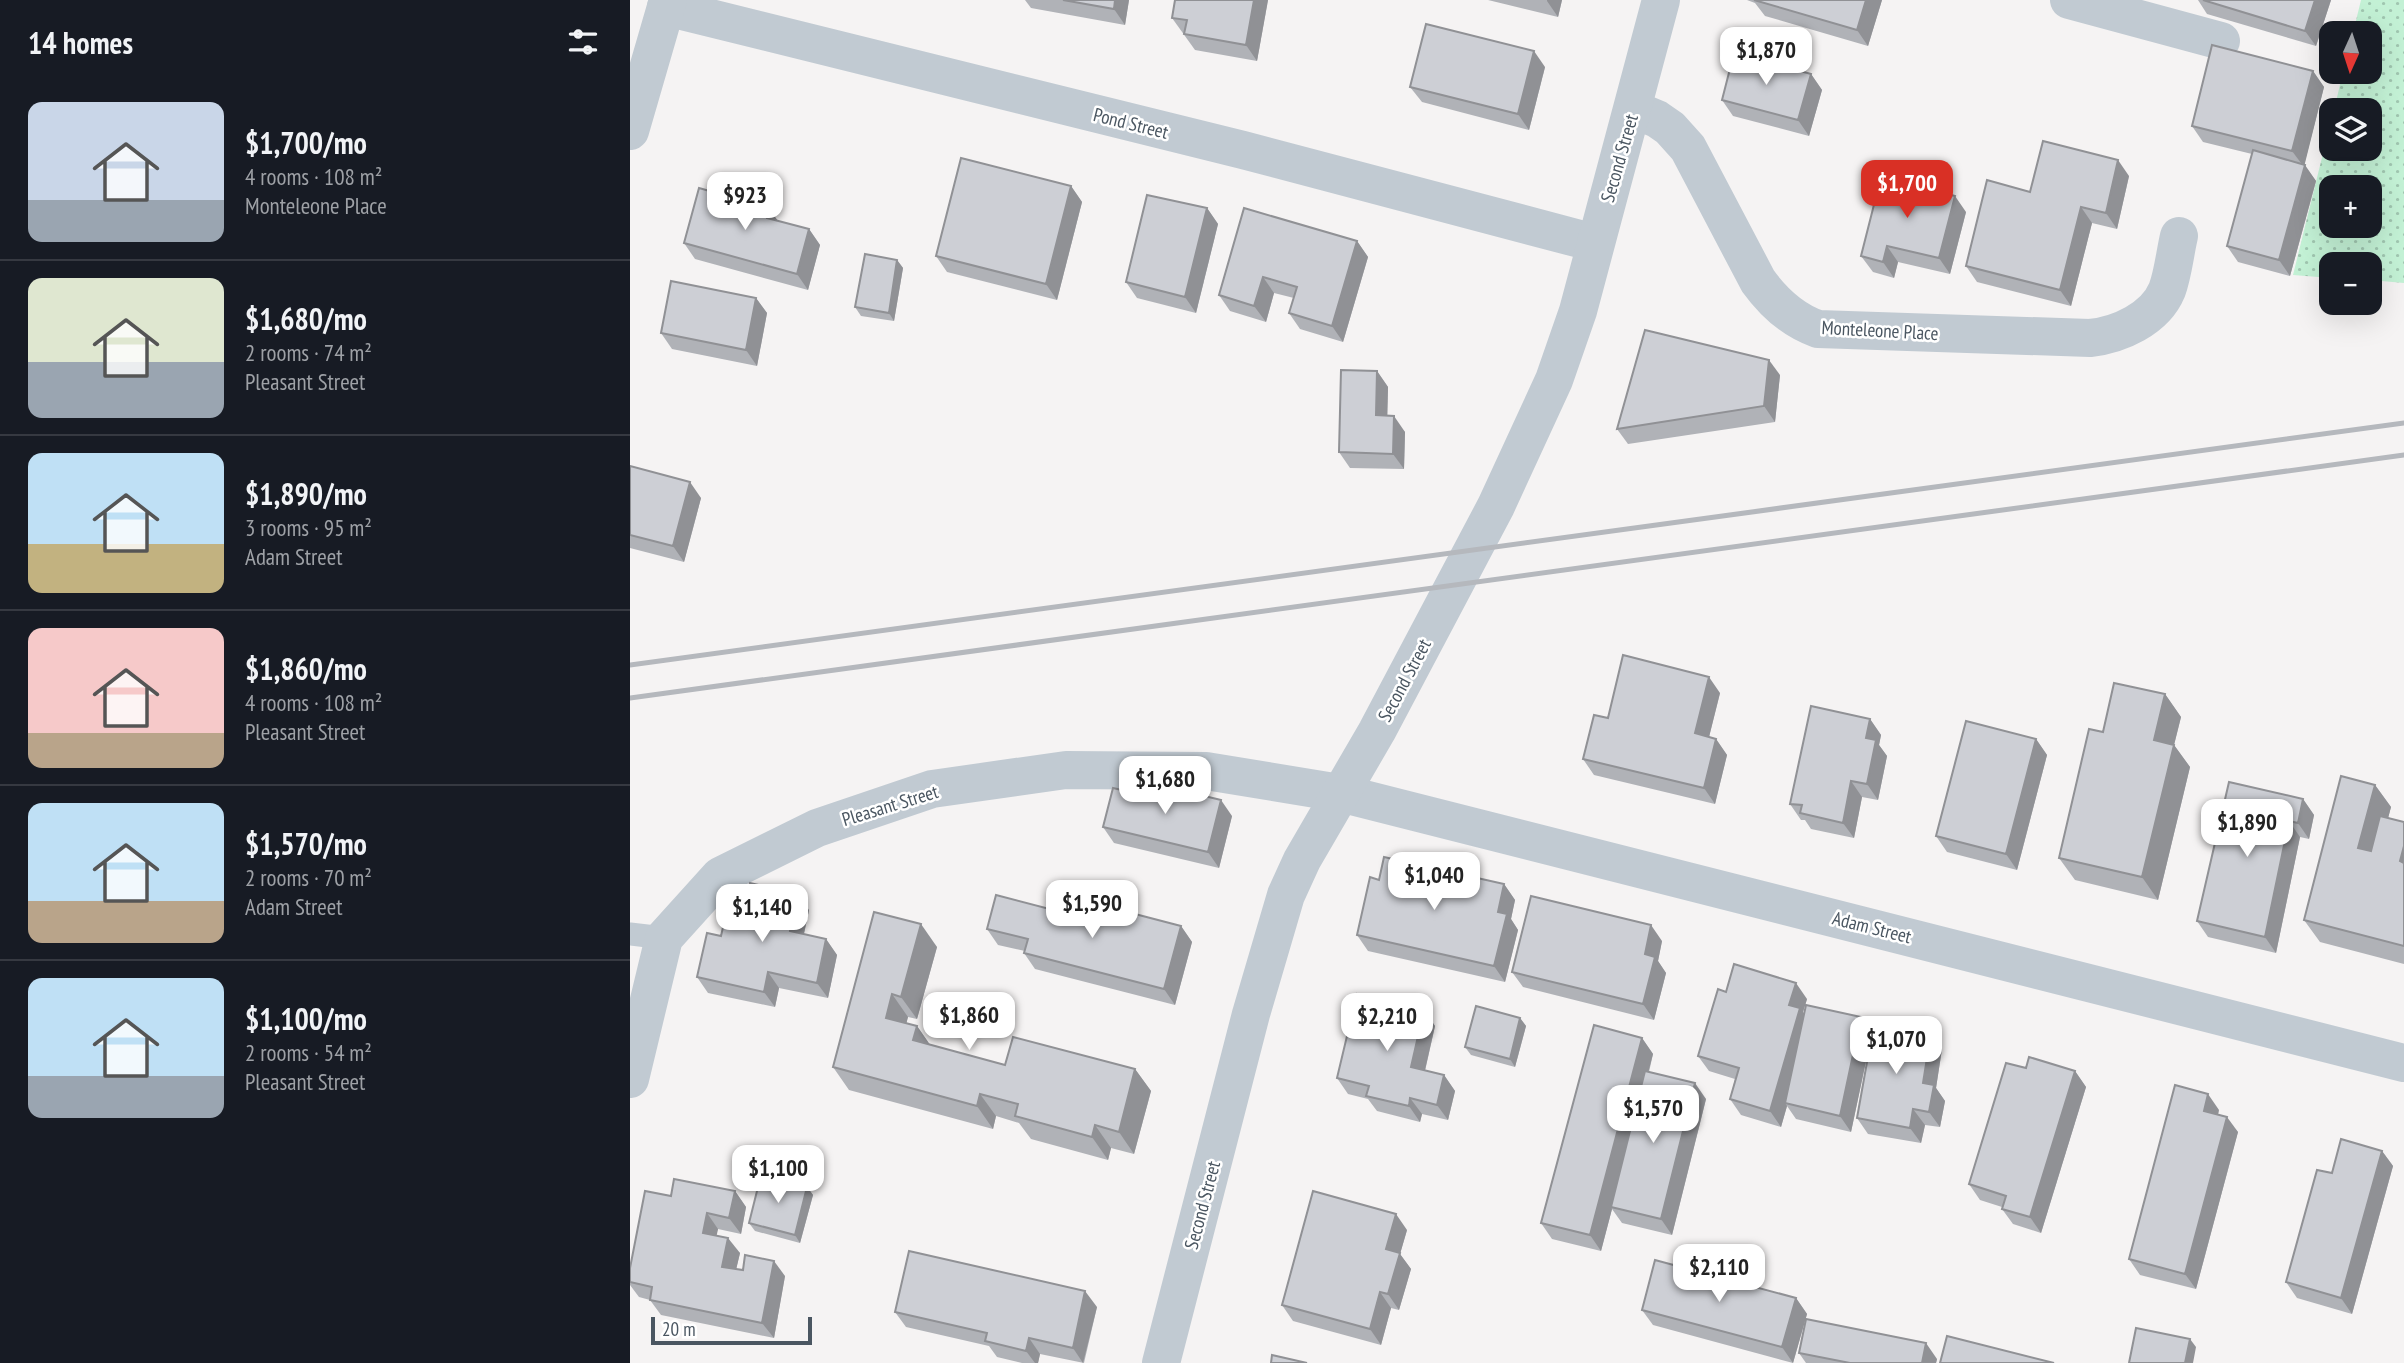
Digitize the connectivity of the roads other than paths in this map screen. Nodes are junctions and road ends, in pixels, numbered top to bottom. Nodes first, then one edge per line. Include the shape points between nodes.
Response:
1 (1661, 0) edge
2 (2069, 0) edge
3 (667, 4) edge
4 (2221, 41) dead end
5 (1633, 109) junction
6 (630, 131) edge
7 (2179, 236) dead end
8 (1595, 243) junction
9 (1340, 793) junction
10 (647, 936) edge
11 (2404, 1063) edge
12 (630, 1079) edge
13 (1161, 1363) edge

1 - 5 street, Second Street
2 - 4 street
3 - 6 street
3 - 8 street, Pond Street
5 - 7 street, Monteleone Place via 1670,128 1688,148 1758,281 1787,313 1818,329 2106,336 2122,331 2156,306 2166,291
5 - 8 street, Second Street
8 - 9 street, Second Street via 1554,380 1496,506
9 - 10 street, Pleasant Street via 1206,771 1066,770 932,789 817,828 720,876
9 - 11 street, Adam Street
9 - 13 street, Second Street via 1286,895
10 - 12 street, Pleasant Street

